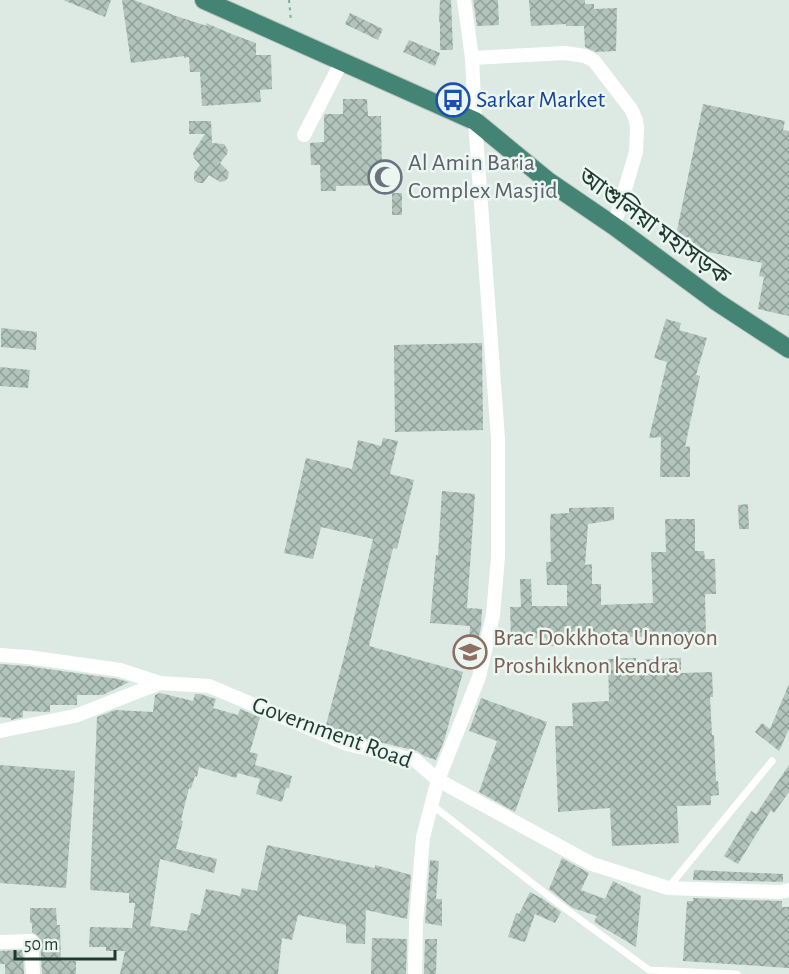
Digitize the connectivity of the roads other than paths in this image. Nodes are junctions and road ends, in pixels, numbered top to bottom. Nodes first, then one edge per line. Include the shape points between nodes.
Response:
1 (204, 0) edge
2 (464, 0) edge
3 (472, 58) junction
4 (342, 61) junction
5 (475, 121) junction
6 (304, 135) dead end
7 (614, 225) junction
8 (789, 349) edge
9 (0, 656) edge
10 (160, 683) junction
11 (0, 731) edge
12 (772, 760) dead end
13 (438, 780) junction
14 (432, 805) junction
15 (668, 888) junction
16 (789, 890) edge
17 (0, 942) edge
18 (649, 972) edge
19 (33, 974) edge
20 (414, 974) edge
21 (737, 974) edge

1 - 4 highway, আশুলিয়া মহাসড়ক
2 - 3 street
3 - 5 street
3 - 7 street via 566,53 594,61 631,109 637,128 636,152
4 - 5 highway, আশুলিয়া মহাসড়ক
4 - 6 street
5 - 7 highway, আশুলিয়া মহাসড়ক via 548,181
5 - 13 street via 498,439 498,556 493,615 479,677
7 - 8 highway, আশুলিয়া মহাসড়ক via 717,302
9 - 10 street via 120,670
10 - 11 street, Government Road via 75,716
10 - 13 street, Government Road via 209,686 347,744 415,760
12 - 15 lane
13 - 14 street
13 - 15 street, Government Road via 592,864
14 - 18 lane
14 - 20 street via 423,837
15 - 16 street, Government Road
17 - 19 street via 31,941
18 - 21 lane

